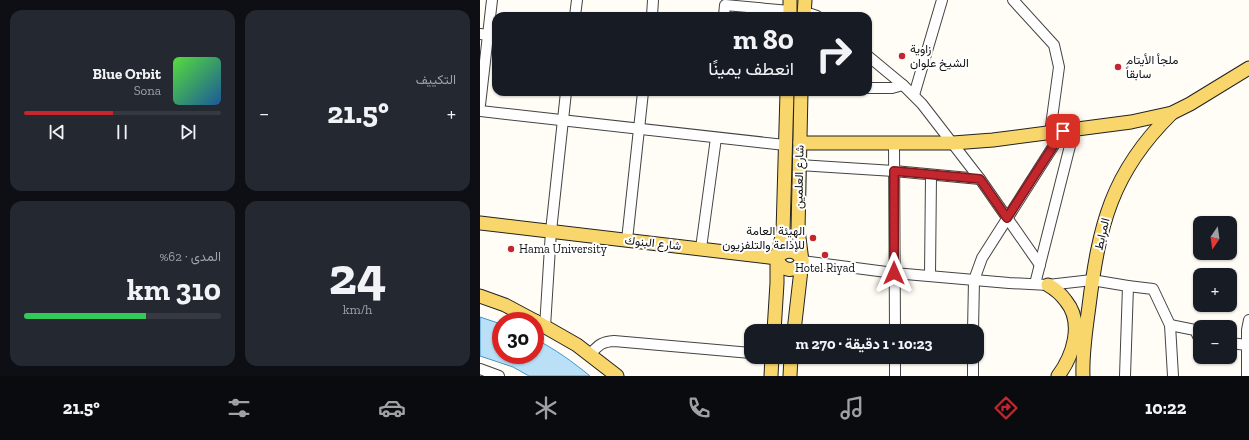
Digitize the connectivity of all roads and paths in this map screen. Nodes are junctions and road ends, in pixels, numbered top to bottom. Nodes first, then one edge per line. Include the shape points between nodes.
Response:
1 (492, 0) edge
2 (577, 0) edge
3 (653, 0) edge
4 (804, 0) edge
5 (942, 0) edge
6 (1013, 0) edge
7 (790, 9) edge
8 (576, 12) edge
9 (652, 12) edge
10 (724, 12) edge
11 (804, 12) edge
12 (488, 35) edge
13 (872, 59) edge
14 (1249, 68) edge
15 (903, 85) junction
16 (872, 88) edge
17 (914, 95) junction
18 (566, 96) edge
19 (643, 96) edge
20 (787, 96) edge
21 (801, 96) edge
22 (480, 105) edge
23 (480, 111) edge
24 (1172, 113) junction
25 (563, 120) junction
26 (639, 129) junction
27 (1069, 130) junction
28 (1050, 133) junction
29 (716, 138) junction
30 (953, 142) junction
31 (800, 143) junction
32 (894, 143) junction
33 (785, 145) junction
34 (799, 165) junction
35 (894, 171) junction
36 (931, 175) junction
37 (980, 179) junction
38 (1007, 218) junction
39 (480, 223) edge
40 (551, 231) junction
41 (627, 240) junction
42 (701, 248) junction
43 (777, 258) junction
44 (802, 261) junction
45 (1040, 265) junction
46 (894, 273) junction
47 (930, 275) junction
48 (974, 280) junction
49 (1092, 280) junction
50 (1042, 284) junction
51 (1128, 286) junction
52 (480, 296) edge
53 (518, 312) edge
54 (540, 312) edge
55 (1249, 320) edge
56 (774, 324) edge
57 (795, 324) edge
58 (895, 324) edge
59 (973, 324) edge
60 (1170, 325) junction
61 (544, 326) edge
62 (1193, 330) edge
63 (1237, 344) edge
64 (1247, 345) junction
65 (744, 352) edge
66 (590, 354) junction
67 (772, 364) edge
68 (791, 364) edge
69 (895, 364) edge
70 (973, 364) edge
71 (480, 369) edge
72 (499, 376) edge
73 (617, 376) edge
74 (771, 376) edge
75 (790, 376) edge
76 (896, 376) edge
77 (973, 376) edge
78 (1058, 376) edge
79 (1083, 376) edge
80 (1125, 376) edge
81 (1173, 376) edge
82 (1247, 376) edge

1 - 12 street
2 - 8 street
3 - 9 street
4 - 11 main road
5 - 17 street
6 - 28 street via 1054,45 1059,67
7 - 10 street via 725,5
12 - 22 street
13 - 15 street
14 - 24 main road
15 - 16 street
15 - 17 street
17 - 30 street
18 - 25 street
19 - 26 street
20 - 33 main road
21 - 31 main road, شارع العلمين
23 - 25 street
24 - 27 main road via 1131,122
24 - 49 main road, المرابط via 1140,148 1118,184 1104,222
25 - 26 street
25 - 40 street
26 - 29 street
26 - 41 street
27 - 28 main road
27 - 38 street
27 - 45 street
28 - 30 main road
29 - 33 street
29 - 42 street
30 - 32 main road
30 - 37 street
31 - 32 main road
31 - 34 main road, شارع العلمين
32 - 35 street
33 - 43 main road via 783,232
34 - 35 street
34 - 44 main road, شارع العلمين via 798,230
35 - 36 street
35 - 46 street
36 - 37 street
36 - 47 street
37 - 38 street
38 - 45 street
38 - 48 street via 982,258
39 - 40 main road, شارع البنوك
40 - 41 main road, شارع البنوك
40 - 54 street
41 - 42 main road, شارع البنوك
42 - 43 main road, شارع البنوك
43 - 44 main road via 783,252 791,251 798,254
43 - 56 main road
44 - 46 street
44 - 57 main road, شارع العلمين
45 - 50 street
46 - 47 street
46 - 58 street
47 - 48 street
48 - 50 street
48 - 59 street
49 - 50 street
49 - 51 street
49 - 79 main road, المرابط
50 - 78 main road via 1058,292 1067,302 1075,322 1074,344 1070,357
51 - 60 street via 1153,288
51 - 80 street
52 - 53 main road
55 - 64 street
60 - 62 street
60 - 81 street
61 - 66 main road
63 - 64 street
64 - 82 street
65 - 66 street via 614,341 600,344
66 - 73 main road
67 - 74 main road
68 - 75 main road
69 - 76 street
70 - 77 street
71 - 72 street

